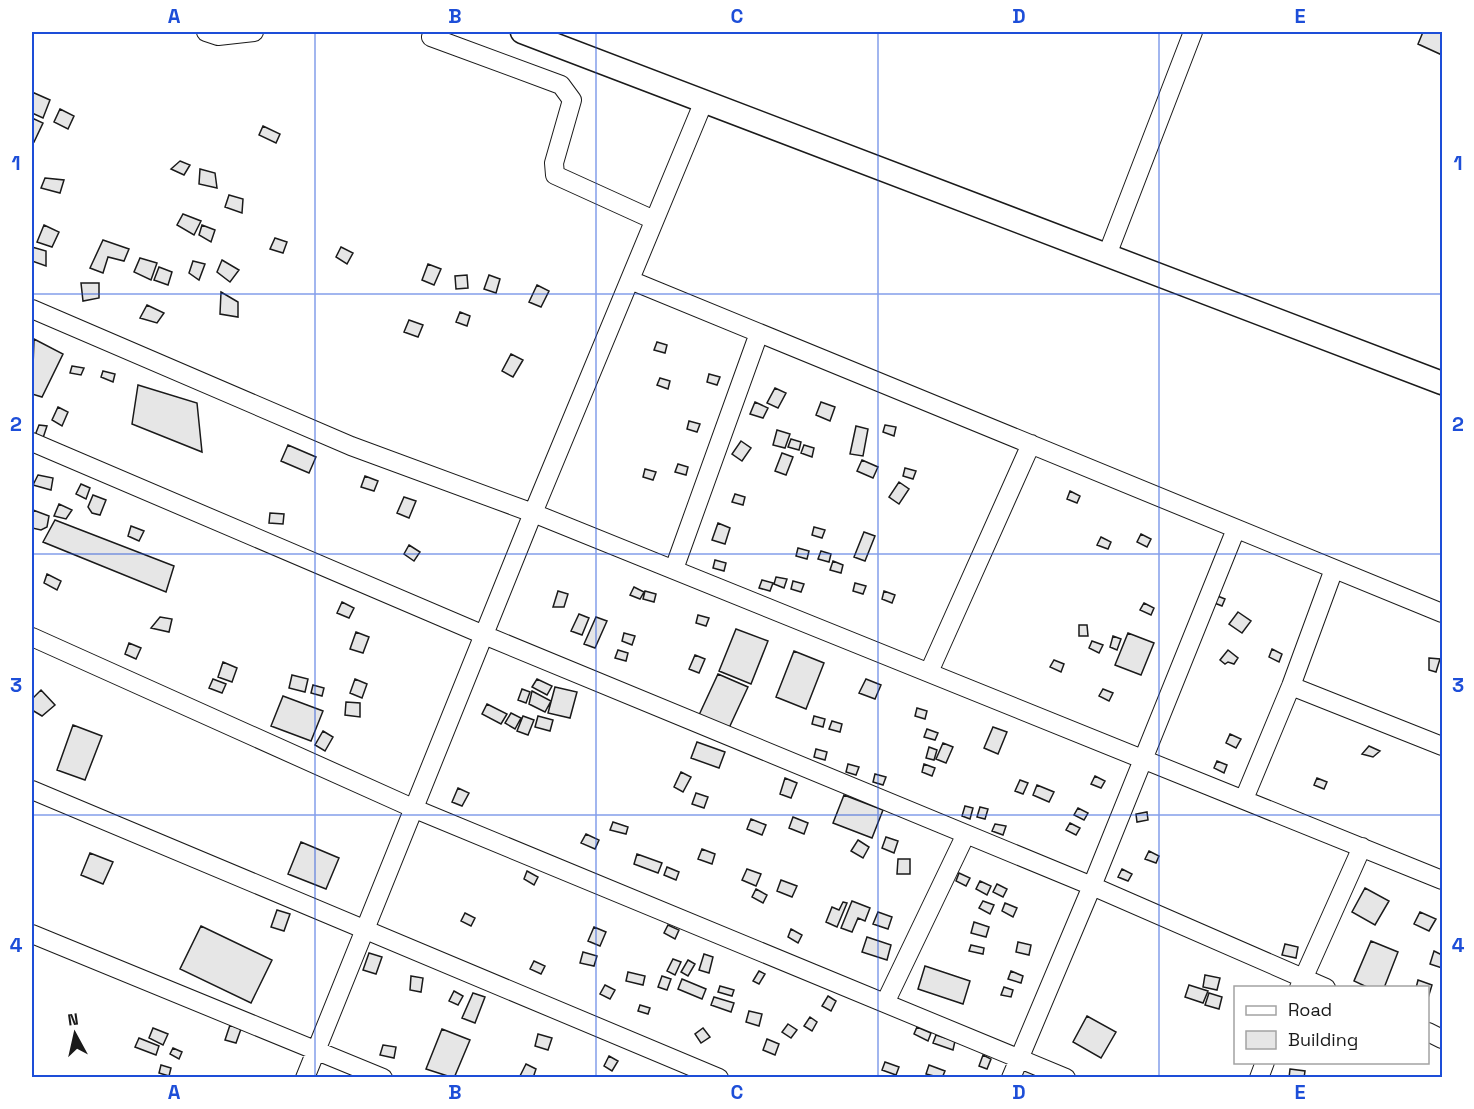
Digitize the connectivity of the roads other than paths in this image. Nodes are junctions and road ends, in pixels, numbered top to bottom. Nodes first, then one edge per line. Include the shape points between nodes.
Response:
1 (206, 32) edge
2 (254, 32) edge
3 (522, 32) edge
4 (1193, 32) edge
5 (426, 33) edge
6 (704, 101) junction
7 (654, 220) junction
8 (1107, 255) junction
9 (630, 280) junction
10 (32, 309) edge
11 (759, 333) junction
12 (1443, 383) edge
13 (32, 442) edge
14 (1030, 444) junction
15 (533, 513) junction
16 (1236, 529) junction
17 (1334, 569) junction
18 (674, 570) junction
19 (1443, 613) edge
20 (484, 634) junction
21 (32, 637) edge
22 (929, 672) junction
23 (1291, 686) junction
24 (1443, 746) edge
25 (1142, 758) junction
26 (32, 790) edge
27 (1244, 800) junction
28 (415, 809) junction
29 (966, 834) junction
30 (1362, 847) junction
31 (1443, 880) edge
32 (1092, 886) junction
33 (365, 930) junction
34 (32, 934) edge
35 (1301, 982) edge
36 (1321, 986) edge
37 (885, 1003) junction
38 (1429, 1032) edge
39 (1443, 1039) edge
40 (316, 1051) junction
41 (1019, 1058) junction
42 (305, 1077) edge
43 (383, 1077) edge
44 (719, 1077) edge
45 (1011, 1077) edge
46 (1066, 1077) edge

1 - 2 street via 218,36
3 - 6 street
4 - 8 street
5 - 7 street via 561,84 572,100 554,162 555,175
6 - 7 street
6 - 8 street
7 - 9 street
8 - 12 street
9 - 11 street
9 - 15 street
10 - 15 street via 351,446
11 - 14 street
11 - 18 street
13 - 20 street
14 - 16 street
14 - 22 street
15 - 18 street
15 - 20 street
16 - 17 street
16 - 25 street
17 - 19 street
17 - 23 street
18 - 22 street
20 - 28 street
20 - 29 street
21 - 28 street
22 - 25 street
23 - 24 street
23 - 27 street
25 - 27 street
25 - 32 street
26 - 33 street
27 - 30 street
28 - 33 street
28 - 37 street
29 - 32 street
29 - 37 street
30 - 31 street
30 - 35 street
32 - 35 street
32 - 41 street
33 - 40 street
33 - 44 street
34 - 40 street
35 - 36 street
37 - 41 street
38 - 39 street
40 - 42 street
40 - 43 street
41 - 45 street
41 - 46 street

